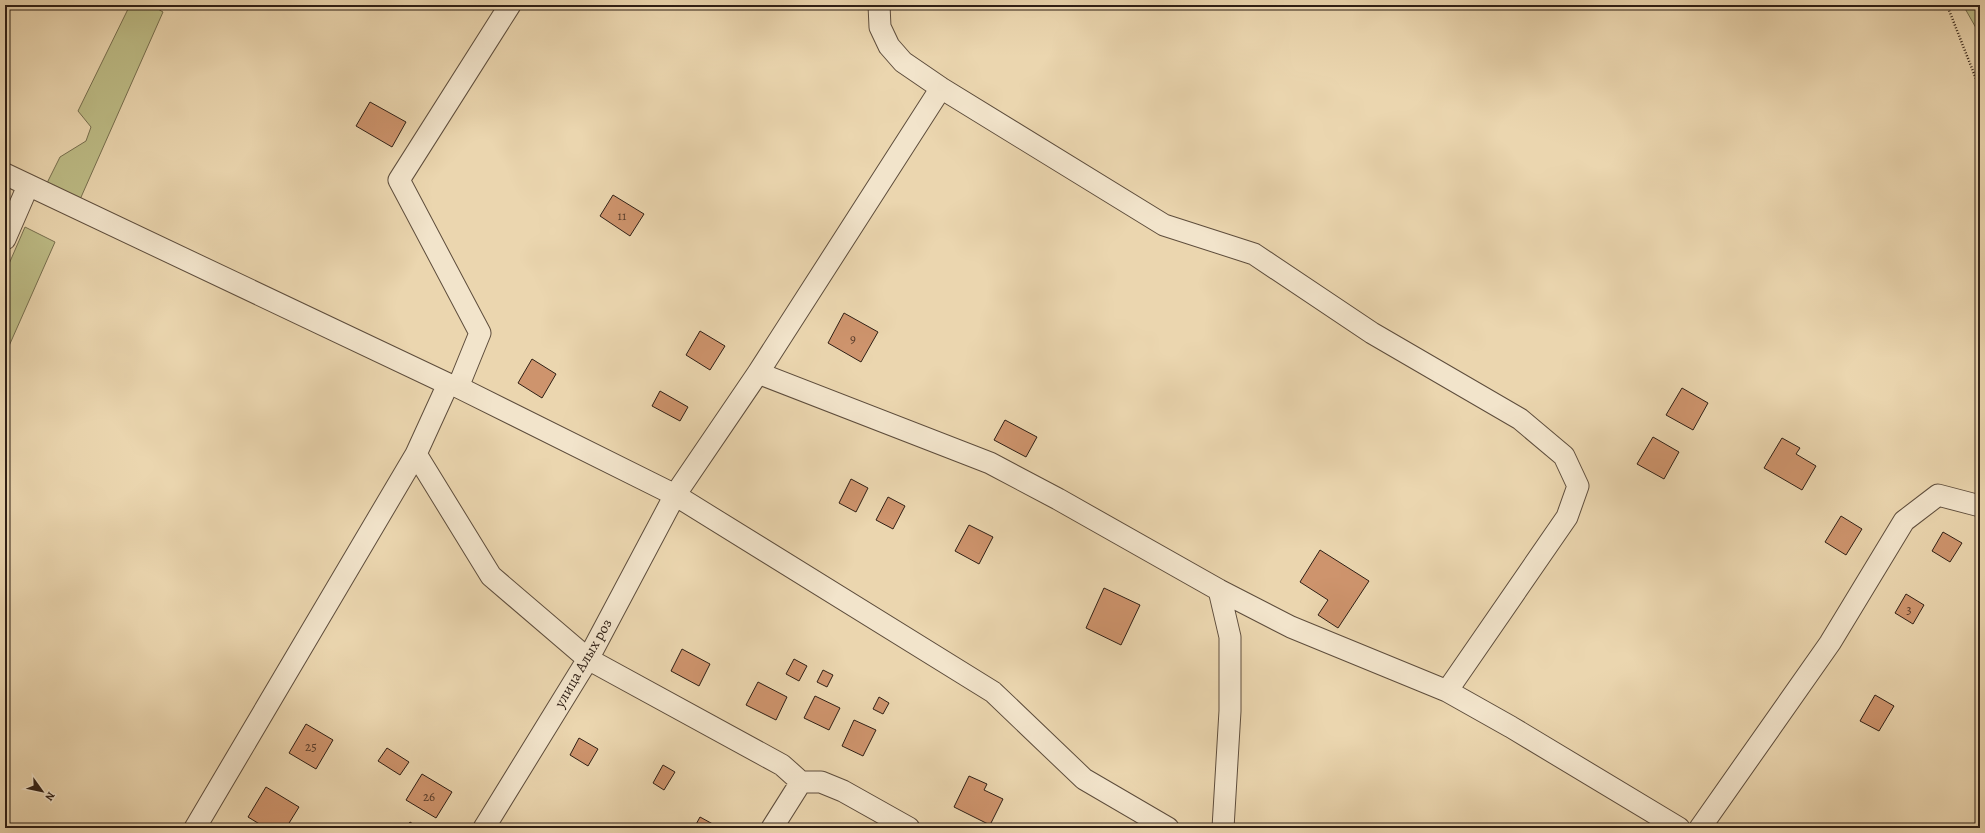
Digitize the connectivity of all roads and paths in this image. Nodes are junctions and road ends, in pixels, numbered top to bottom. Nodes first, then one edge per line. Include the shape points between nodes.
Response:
1 (510, 5) edge
2 (879, 5) edge
3 (1947, 5) edge
4 (942, 88) junction
5 (1980, 89) edge
6 (5, 174) edge
7 (28, 186) junction
8 (5, 239) edge
9 (758, 373) junction
10 (453, 385) junction
11 (416, 454) junction
12 (675, 495) junction
13 (1980, 506) edge
14 (1219, 590) junction
15 (588, 659) junction
16 (1447, 691) junction
17 (801, 782) junction
18 (195, 828) edge
19 (484, 828) edge
20 (772, 828) edge
21 (909, 828) edge
22 (1168, 828) edge
23 (1223, 828) edge
24 (1679, 828) edge
25 (1700, 828) edge

1 - 10 street via 399,180 480,333
2 - 4 street via 880,27 889,46 903,62
3 - 5 path
4 - 9 street, улица Алых роз
4 - 16 street via 1164,226 1254,254 1372,333 1520,419 1564,456 1578,486 1567,517
6 - 7 street
7 - 8 street
7 - 10 street
9 - 12 street, улица Алых роз
9 - 14 street via 990,463
10 - 11 street
10 - 12 street
11 - 15 street via 491,576
11 - 18 street
12 - 15 street, улица Алых роз
12 - 22 street via 993,692 1084,779
13 - 25 street via 1938,495 1904,521 1830,643
14 - 16 street via 1292,627
14 - 23 street via 1230,637 1230,711
15 - 17 street via 782,765
15 - 19 street, улица Алых роз
16 - 24 street
17 - 20 street
17 - 21 street via 821,782 843,791

